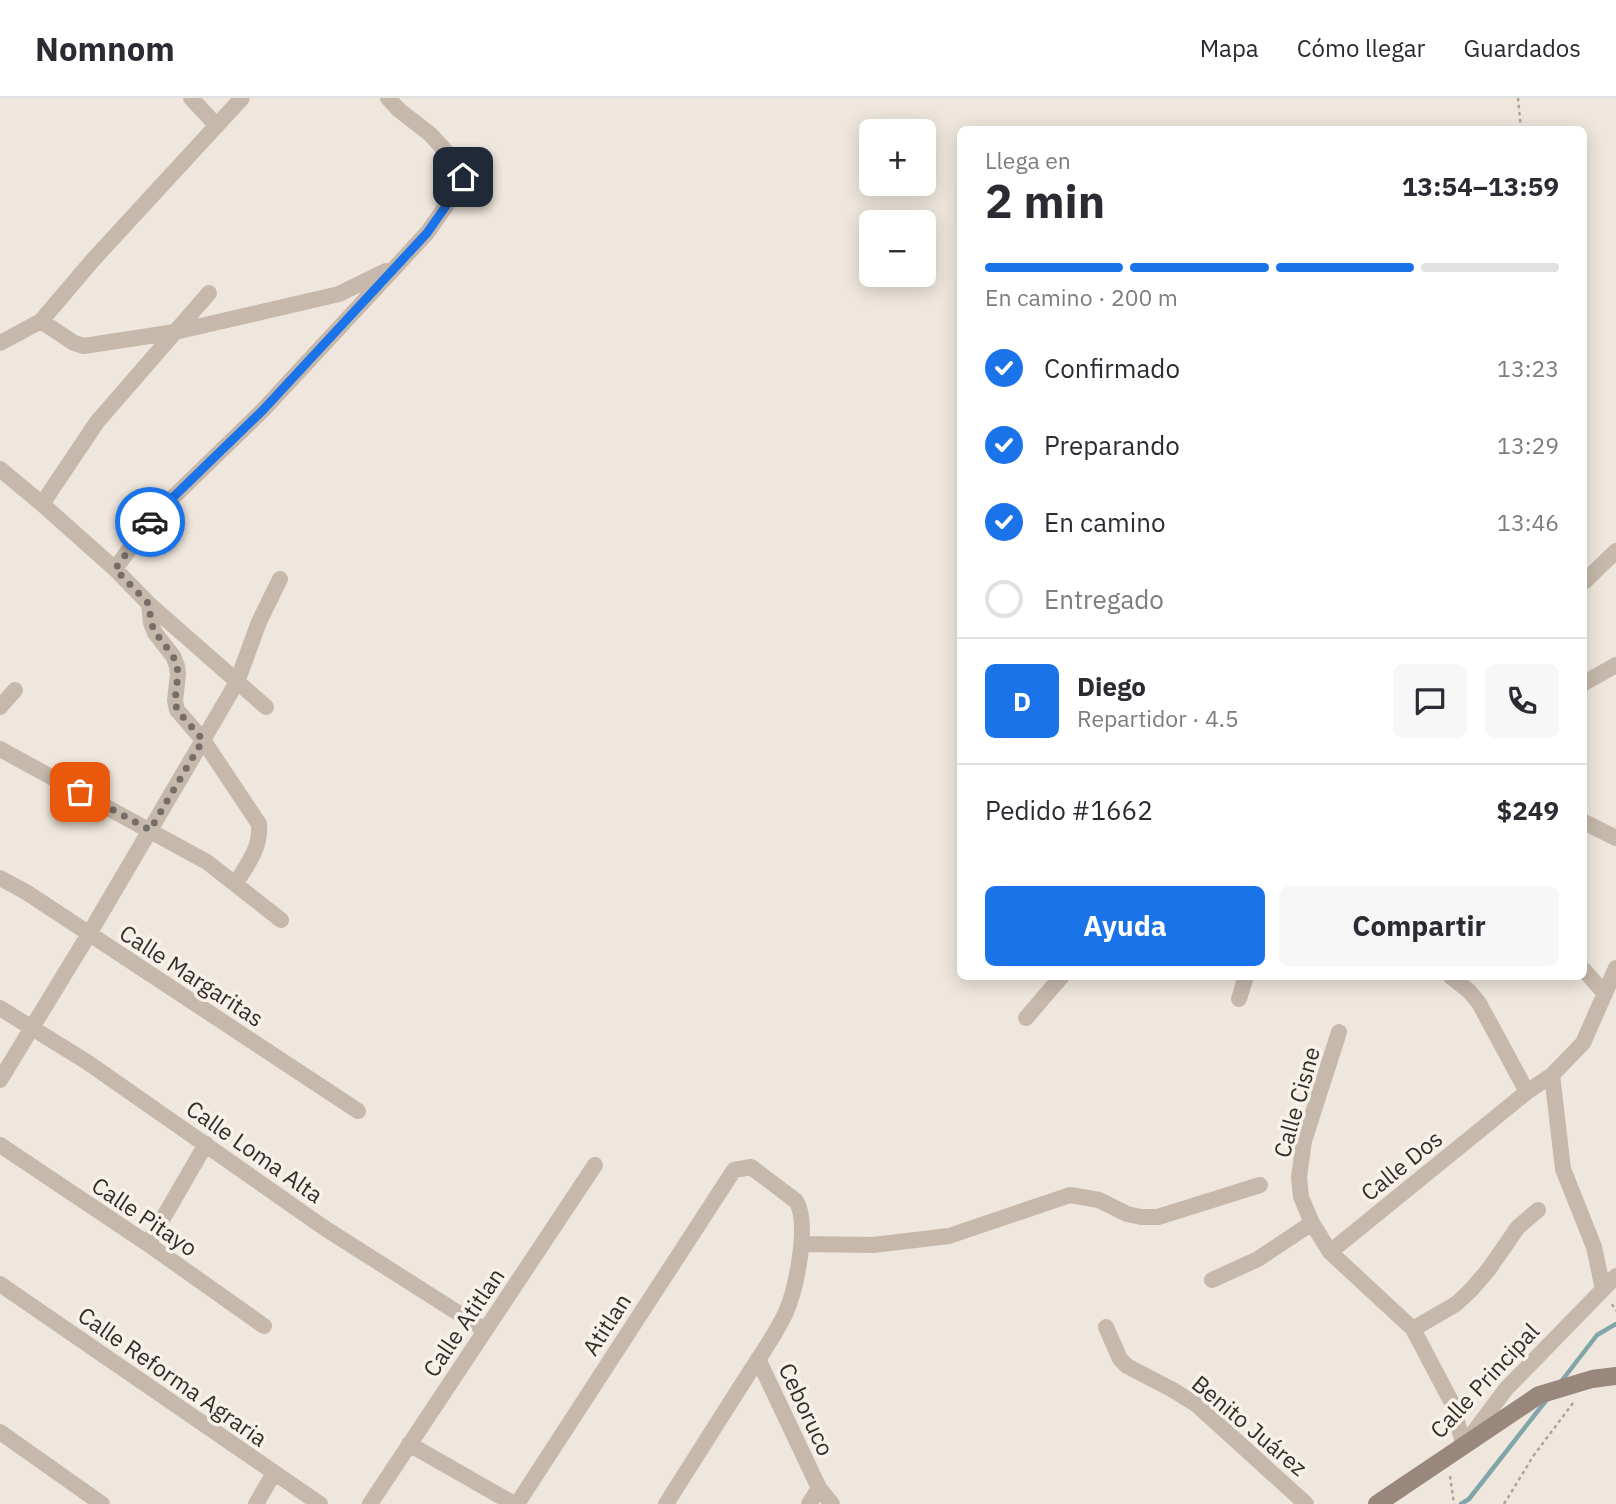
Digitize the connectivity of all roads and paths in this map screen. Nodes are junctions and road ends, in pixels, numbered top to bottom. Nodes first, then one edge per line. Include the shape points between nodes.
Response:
1 (191, 98) edge
2 (242, 98) edge
3 (388, 98) edge
4 (1518, 98) edge
5 (217, 125) junction
6 (1521, 126) edge
7 (395, 267) junction
8 (209, 293) dead end
9 (41, 321) junction
10 (175, 332) junction
11 (0, 343) edge
12 (0, 469) edge
13 (42, 504) junction
14 (1616, 551) edge
15 (115, 569) junction
16 (280, 579) dead end
17 (1587, 579) edge
18 (149, 604) junction
19 (1616, 664) edge
20 (1587, 681) edge
21 (237, 682) junction
22 (15, 690) dead end
23 (0, 707) edge
24 (266, 707) dead end
25 (203, 740) junction
26 (0, 749) edge
27 (1587, 824) edge
28 (150, 830) junction
29 (1616, 838) edge
30 (0, 878) edge
31 (236, 883) junction
32 (281, 920) dead end
33 (89, 934) junction
34 (1616, 968) edge
35 (1587, 973) edge
36 (1059, 980) edge
37 (1244, 980) edge
38 (1455, 980) edge
39 (1605, 994) junction
40 (1238, 999) dead end
41 (0, 1008) edge
42 (1026, 1018) dead end
43 (32, 1027) junction
44 (1339, 1032) dead end
45 (1552, 1075) junction
46 (0, 1080) edge
47 (1527, 1093) junction
48 (358, 1111) dead end
49 (206, 1144) junction
50 (0, 1145) edge
51 (594, 1165) dead end
52 (734, 1170) joint
53 (1260, 1185) dead end
54 (1538, 1210) dead end
55 (1312, 1223) junction
56 (148, 1244) junction
57 (802, 1244) junction
58 (1330, 1252) junction
59 (1616, 1276) edge
60 (1212, 1280) dead end
61 (0, 1284) edge
62 (1603, 1289) junction
63 (1613, 1307) dead end
64 (1616, 1311) edge
65 (264, 1326) dead end
66 (1106, 1327) dead end
67 (1413, 1329) junction
68 (485, 1330) junction
69 (758, 1359) junction
70 (1616, 1376) edge
71 (1592, 1379) junction
72 (0, 1432) edge
73 (409, 1444) junction
74 (1464, 1446) junction
75 (1447, 1457) junction
76 (274, 1474) junction
77 (819, 1488) junction
78 (102, 1504) edge
79 (256, 1504) edge
80 (320, 1504) edge
81 (370, 1504) edge
82 (515, 1504) edge
83 (666, 1504) edge
84 (809, 1504) edge
85 (832, 1504) edge
86 (1306, 1504) edge
87 (1377, 1504) edge
88 (1454, 1504) edge
89 (1504, 1504) edge

1 - 5 street
2 - 5 street
3 - 7 street via 430,134 462,169 463,177 427,233
4 - 6 path
5 - 9 street
7 - 10 street via 339,294
7 - 15 street via 263,410 161,509
8 - 10 street
9 - 10 street via 84,346
9 - 11 street
10 - 13 street via 97,422
12 - 13 street
13 - 15 street
14 - 17 street
15 - 18 street
16 - 21 street
18 - 21 street
18 - 25 street via 155,632 177,666 177,710
19 - 20 street
21 - 24 street
21 - 25 street
22 - 23 street
25 - 28 street
25 - 31 street via 259,824 256,849
26 - 28 street
27 - 29 street
28 - 31 street
28 - 33 street
30 - 33 street, Calle Margaritas
31 - 32 street
33 - 43 street
33 - 48 street, Calle Margaritas
34 - 39 street, Calle Dos
35 - 39 street
36 - 42 street
37 - 40 street
38 - 47 street via 1479,1003
39 - 45 street, Calle Dos via 1583,1043
41 - 43 street, Calle Loma Alta
43 - 46 street
43 - 49 street, Calle Loma Alta
44 - 55 street, Calle Cisne via 1304,1141 1301,1198
45 - 47 street, Calle Dos
45 - 62 street via 1563,1168 1594,1247
47 - 58 street, Calle Dos
49 - 56 street
49 - 68 street, Calle Loma Alta
50 - 56 street, Calle Pitayo
51 - 68 street, Calle Atitlan
52 - 57 street, Ceboruco via 751,1167 796,1201
52 - 82 street, Atitlan
53 - 57 street via 1157,1217 1127,1214 1098,1200 1070,1195 948,1236 873,1245
54 - 67 street via 1518,1227 1471,1290
55 - 58 street
55 - 60 street via 1258,1259
56 - 65 street, Calle Pitayo
57 - 69 street, Ceboruco via 792,1297
58 - 67 street
59 - 62 street, Calle Principal
61 - 76 street, Calle Reforma Agraria
62 - 74 street, Calle Principal via 1506,1390
63 - 64 path
66 - 86 street, Benito Juárez via 1127,1366 1197,1405
67 - 74 street via 1452,1403
68 - 73 street, Calle Atitlan
69 - 77 street, Ceboruco
69 - 83 street
70 - 71 street
71 - 74 street via 1539,1395
71 - 89 path via 1534,1455
72 - 78 street
73 - 81 street, Calle Atitlan
73 - 82 street
74 - 75 street, Calle Principal
75 - 87 street, Calle Principal
75 - 88 path
76 - 79 street
76 - 80 street, Calle Reforma Agraria
77 - 84 street
77 - 85 street, Ceboruco

